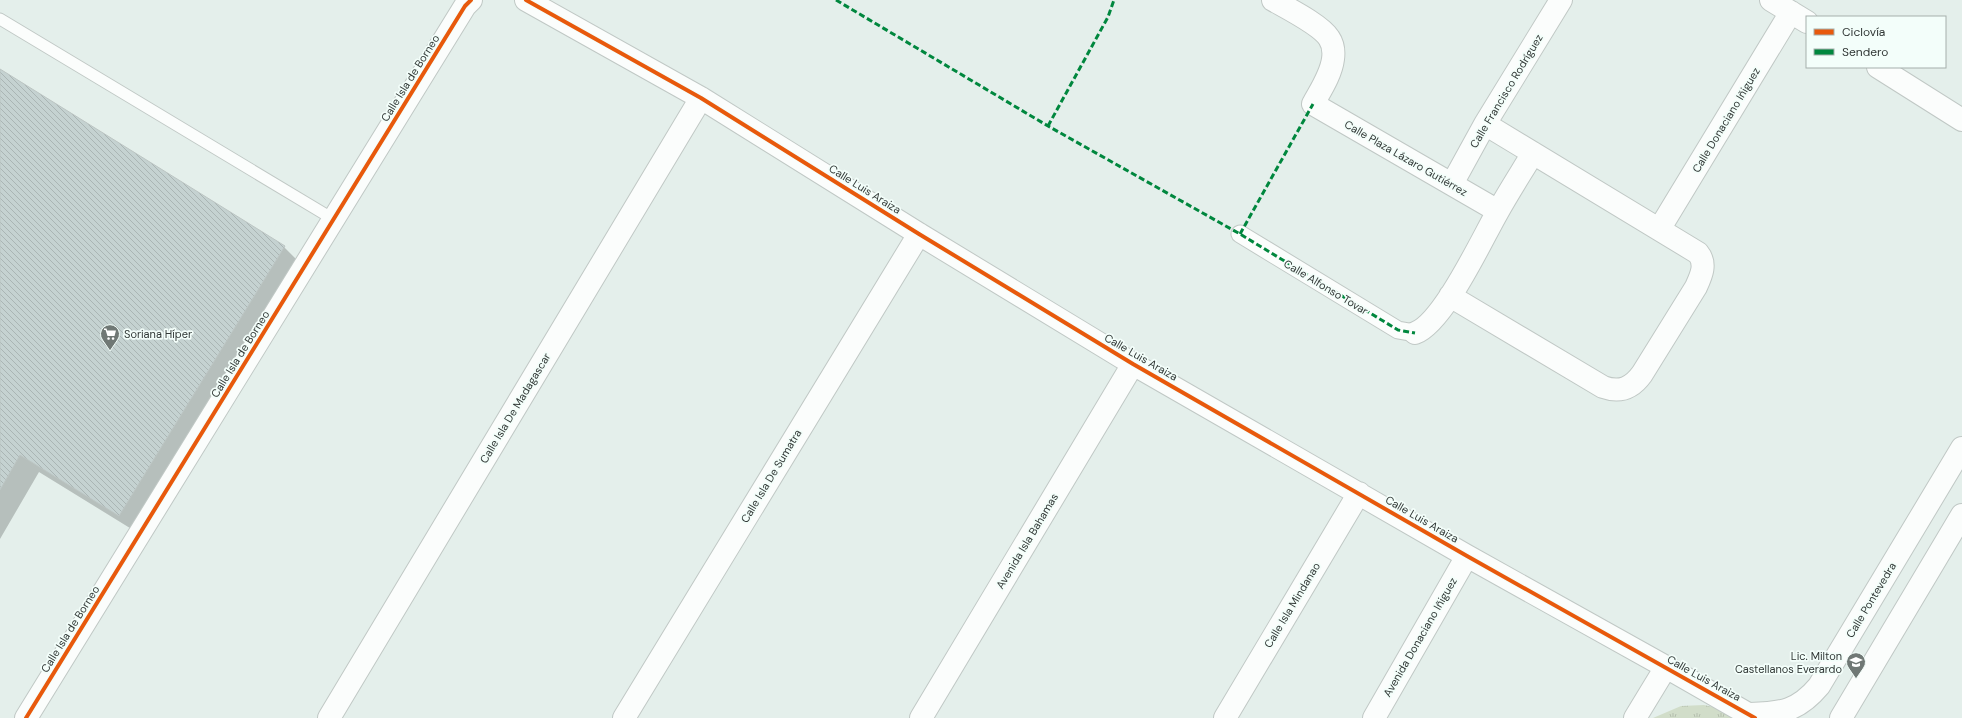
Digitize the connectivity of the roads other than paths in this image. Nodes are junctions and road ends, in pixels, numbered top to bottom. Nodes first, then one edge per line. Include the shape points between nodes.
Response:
1 (471, 0) edge
2 (526, 0) edge
3 (1273, 0) edge
4 (1561, 0) edge
5 (1771, 0) edge
6 (1300, 7) edge
7 (1799, 17) edge
8 (0, 19) edge
9 (1880, 68) edge
10 (701, 98) junction
11 (1962, 120) edge
12 (1485, 124) junction
13 (1533, 153) junction
14 (1452, 184) junction
15 (1498, 211) junction
16 (333, 219) junction
17 (1660, 228) junction
18 (919, 234) junction
19 (1240, 234) dead end
20 (1450, 296) junction
21 (1415, 333) joint
22 (1133, 364) junction
23 (1962, 448) edge
24 (1359, 493) junction
25 (1962, 515) edge
26 (1467, 556) junction
27 (1666, 667) junction
28 (1753, 716) edge
29 (26, 718) edge
30 (329, 718) edge
31 (624, 718) edge
32 (921, 718) edge
33 (1225, 718) edge
34 (1374, 718) edge
35 (1635, 718) edge
36 (1841, 718) edge

1 - 16 street, Calle Isla de Borneo
2 - 10 street, Calle Luis Araiza
3 - 6 street
4 - 12 street, Calle Francisco Rodríguez
5 - 7 street
6 - 14 street, Calle Plaza Lázaro Gutiérrez via 1332,43 1333,60 1313,104
7 - 17 street, Calle Donaciano Iñiguez
8 - 16 lane
9 - 11 street
10 - 18 street, Calle Luis Araiza
10 - 30 street, Calle Isla De Madagascar
12 - 13 street
12 - 14 street, Calle Francisco Rodríguez
13 - 15 street
13 - 17 street
14 - 15 street, Calle Plaza Lázaro Gutiérrez
15 - 20 street
16 - 29 street, Calle Isla de Borneo
17 - 20 street via 1698,252 1702,257 1702,272 1696,287 1642,374 1635,383 1624,389 1613,391 1603,387
18 - 22 street, Calle Luis Araiza
18 - 31 street, Calle Isla De Sumatra
19 - 21 street, Calle Alfonso Tovar via 1398,330
20 - 21 street via 1428,325
22 - 24 street, Calle Luis Araiza
22 - 32 street, Avenida Isla Bahamas
23 - 28 street, Calle Pontevedra via 1810,698 1782,713
24 - 26 street, Calle Luis Araiza
24 - 33 street, Calle Isla Mindanao
25 - 36 street
26 - 27 street, Calle Luis Araiza
26 - 34 street, Avenida Donaciano Iñiguez
27 - 28 street, Calle Luis Araiza
27 - 35 street

